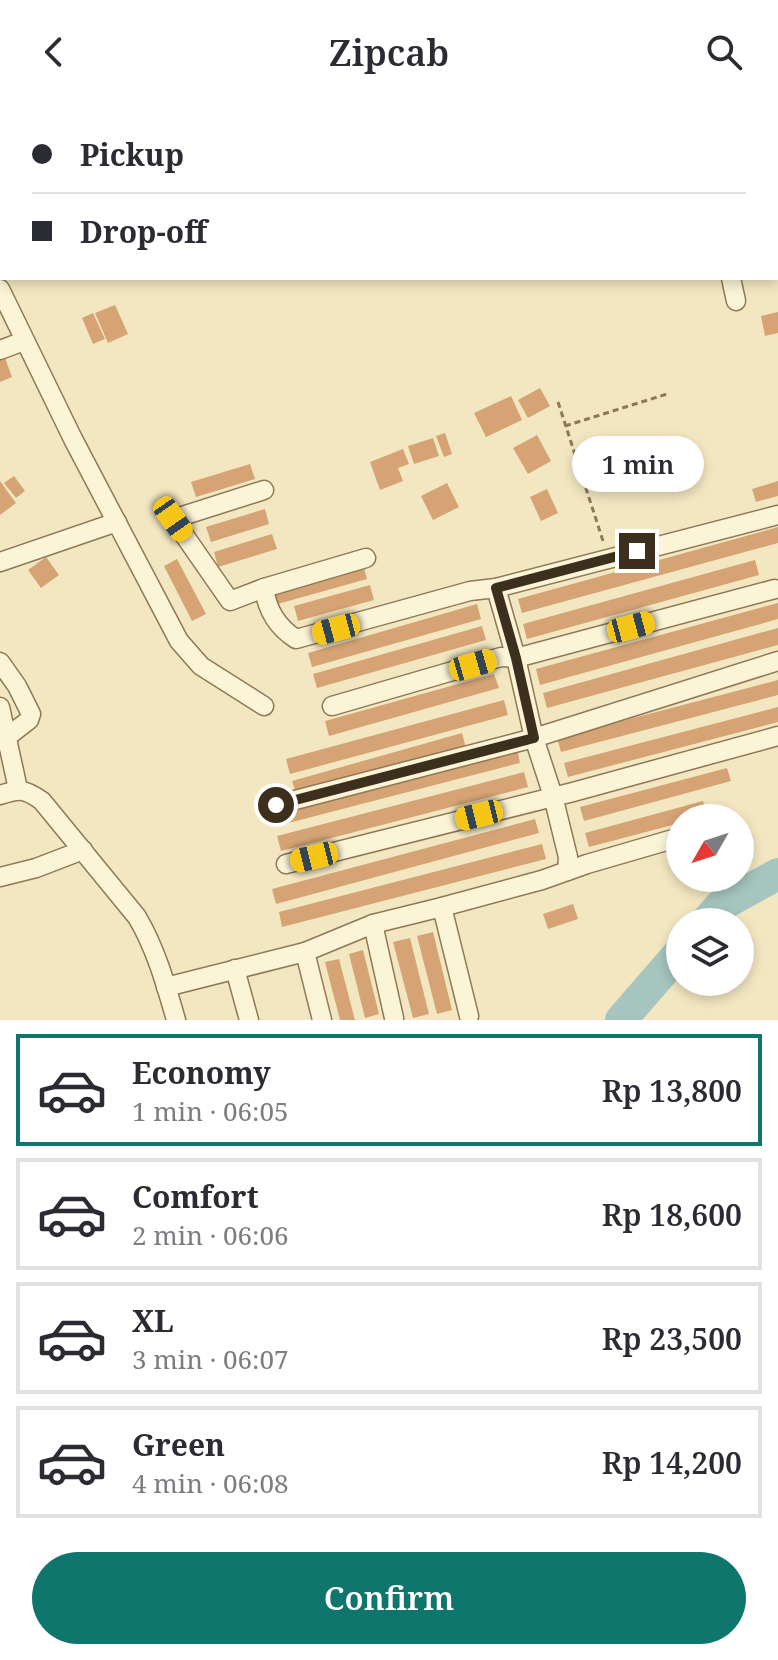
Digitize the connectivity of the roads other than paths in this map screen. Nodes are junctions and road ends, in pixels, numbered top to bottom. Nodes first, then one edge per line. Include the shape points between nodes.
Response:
1 (731, 280) edge
2 (0, 289) edge
3 (736, 301) dead end
4 (24, 341) junction
5 (0, 350) edge
6 (264, 490) dead end
7 (778, 515) edge
8 (117, 522) junction
9 (366, 558) dead end
10 (0, 562) edge
11 (264, 588) junction
12 (496, 588) junction
13 (775, 589) dead end
14 (516, 658) junction
15 (778, 661) edge
16 (0, 662) edge
17 (264, 706) dead end
18 (332, 706) dead end
19 (0, 707) edge
20 (778, 736) edge
21 (7, 737) junction
22 (534, 738) junction
23 (9, 792) edge
24 (553, 796) junction
25 (276, 805) dead end
26 (666, 841) edge
27 (83, 850) junction
28 (286, 864) dead end
29 (567, 871) junction
30 (0, 877) edge
31 (442, 907) junction
32 (373, 924) junction
33 (305, 952) junction
34 (235, 969) junction
35 (166, 987) junction
36 (469, 1016) dead end
37 (394, 1018) edge
38 (176, 1020) edge
39 (249, 1020) edge
40 (322, 1020) edge

1 - 3 street
2 - 4 street
4 - 5 street
4 - 8 street
6 - 11 street via 173,519 230,601
7 - 12 street
8 - 10 street
8 - 17 street via 190,655
9 - 11 street
11 - 12 street via 272,615 296,639
12 - 14 street
13 - 14 street
14 - 18 street via 501,657
14 - 22 street
15 - 22 street
16 - 21 street via 31,714
19 - 21 street
20 - 24 street
21 - 23 street
22 - 24 street
22 - 25 street
23 - 27 street via 42,801
24 - 28 street
24 - 29 street
26 - 29 street
27 - 30 street
27 - 35 street via 147,933
29 - 31 street
31 - 32 street
31 - 36 street
32 - 33 street
32 - 37 street
33 - 34 street
33 - 40 street
34 - 35 street
34 - 39 street
35 - 38 street

